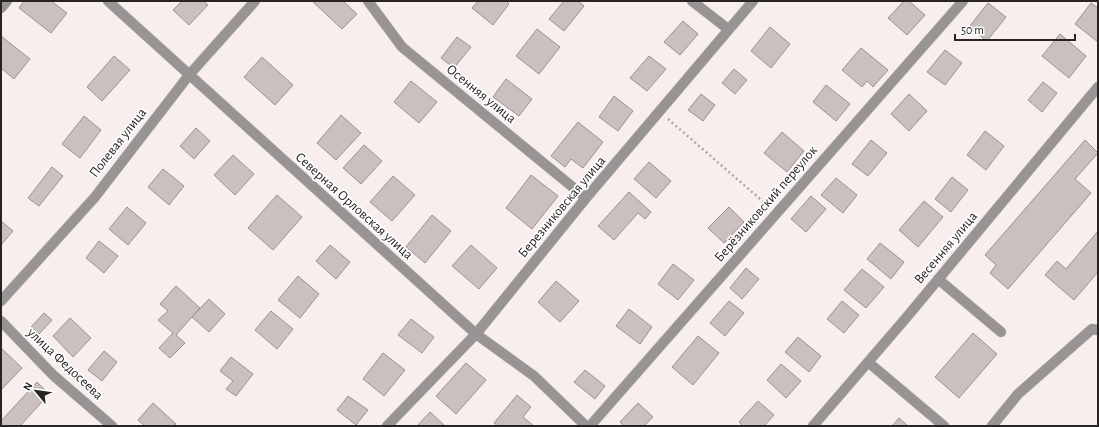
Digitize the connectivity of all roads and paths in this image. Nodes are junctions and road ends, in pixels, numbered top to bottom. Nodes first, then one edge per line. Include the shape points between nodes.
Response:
1 (7, 1) edge
2 (108, 1) edge
3 (255, 1) edge
4 (368, 1) edge
5 (692, 1) edge
6 (753, 1) edge
7 (963, 1) edge
8 (1, 8) edge
9 (728, 29) junction
10 (189, 75) junction
11 (1098, 87) edge
12 (660, 113) junction
13 (586, 198) junction
14 (777, 213) junction
15 (938, 279) junction
16 (1, 301) edge
17 (1, 321) edge
18 (1096, 327) edge
19 (1001, 332) dead end
20 (476, 334) junction
21 (868, 362) junction
22 (112, 426) edge
23 (386, 426) edge
24 (586, 426) edge
25 (590, 426) edge
26 (813, 426) edge
27 (944, 426) edge
28 (992, 426) edge

1 - 8 street
2 - 10 street, Северная Орловская улица
3 - 10 street, Полевая улица
4 - 13 street, Осенняя улица via 402,47
5 - 9 street
6 - 9 street, Березниковская улица
7 - 14 street, Берёзниковский переулок
9 - 12 street, Березниковская улица
10 - 16 street, Полевая улица via 95,197
10 - 20 street, Северная Орловская улица
11 - 15 street, Весенняя улица
12 - 13 street, Березниковская улица
12 - 14 path
13 - 20 street, Березниковская улица
14 - 25 street, Берёзниковский переулок
15 - 19 street
15 - 21 street, Весенняя улица
17 - 22 street, улица Федосеева via 53,375
18 - 28 street via 1018,394
20 - 23 street, Березниковская улица
20 - 24 street, Северная Орловская улица via 534,376
21 - 26 street, Весенняя улица
21 - 27 street

